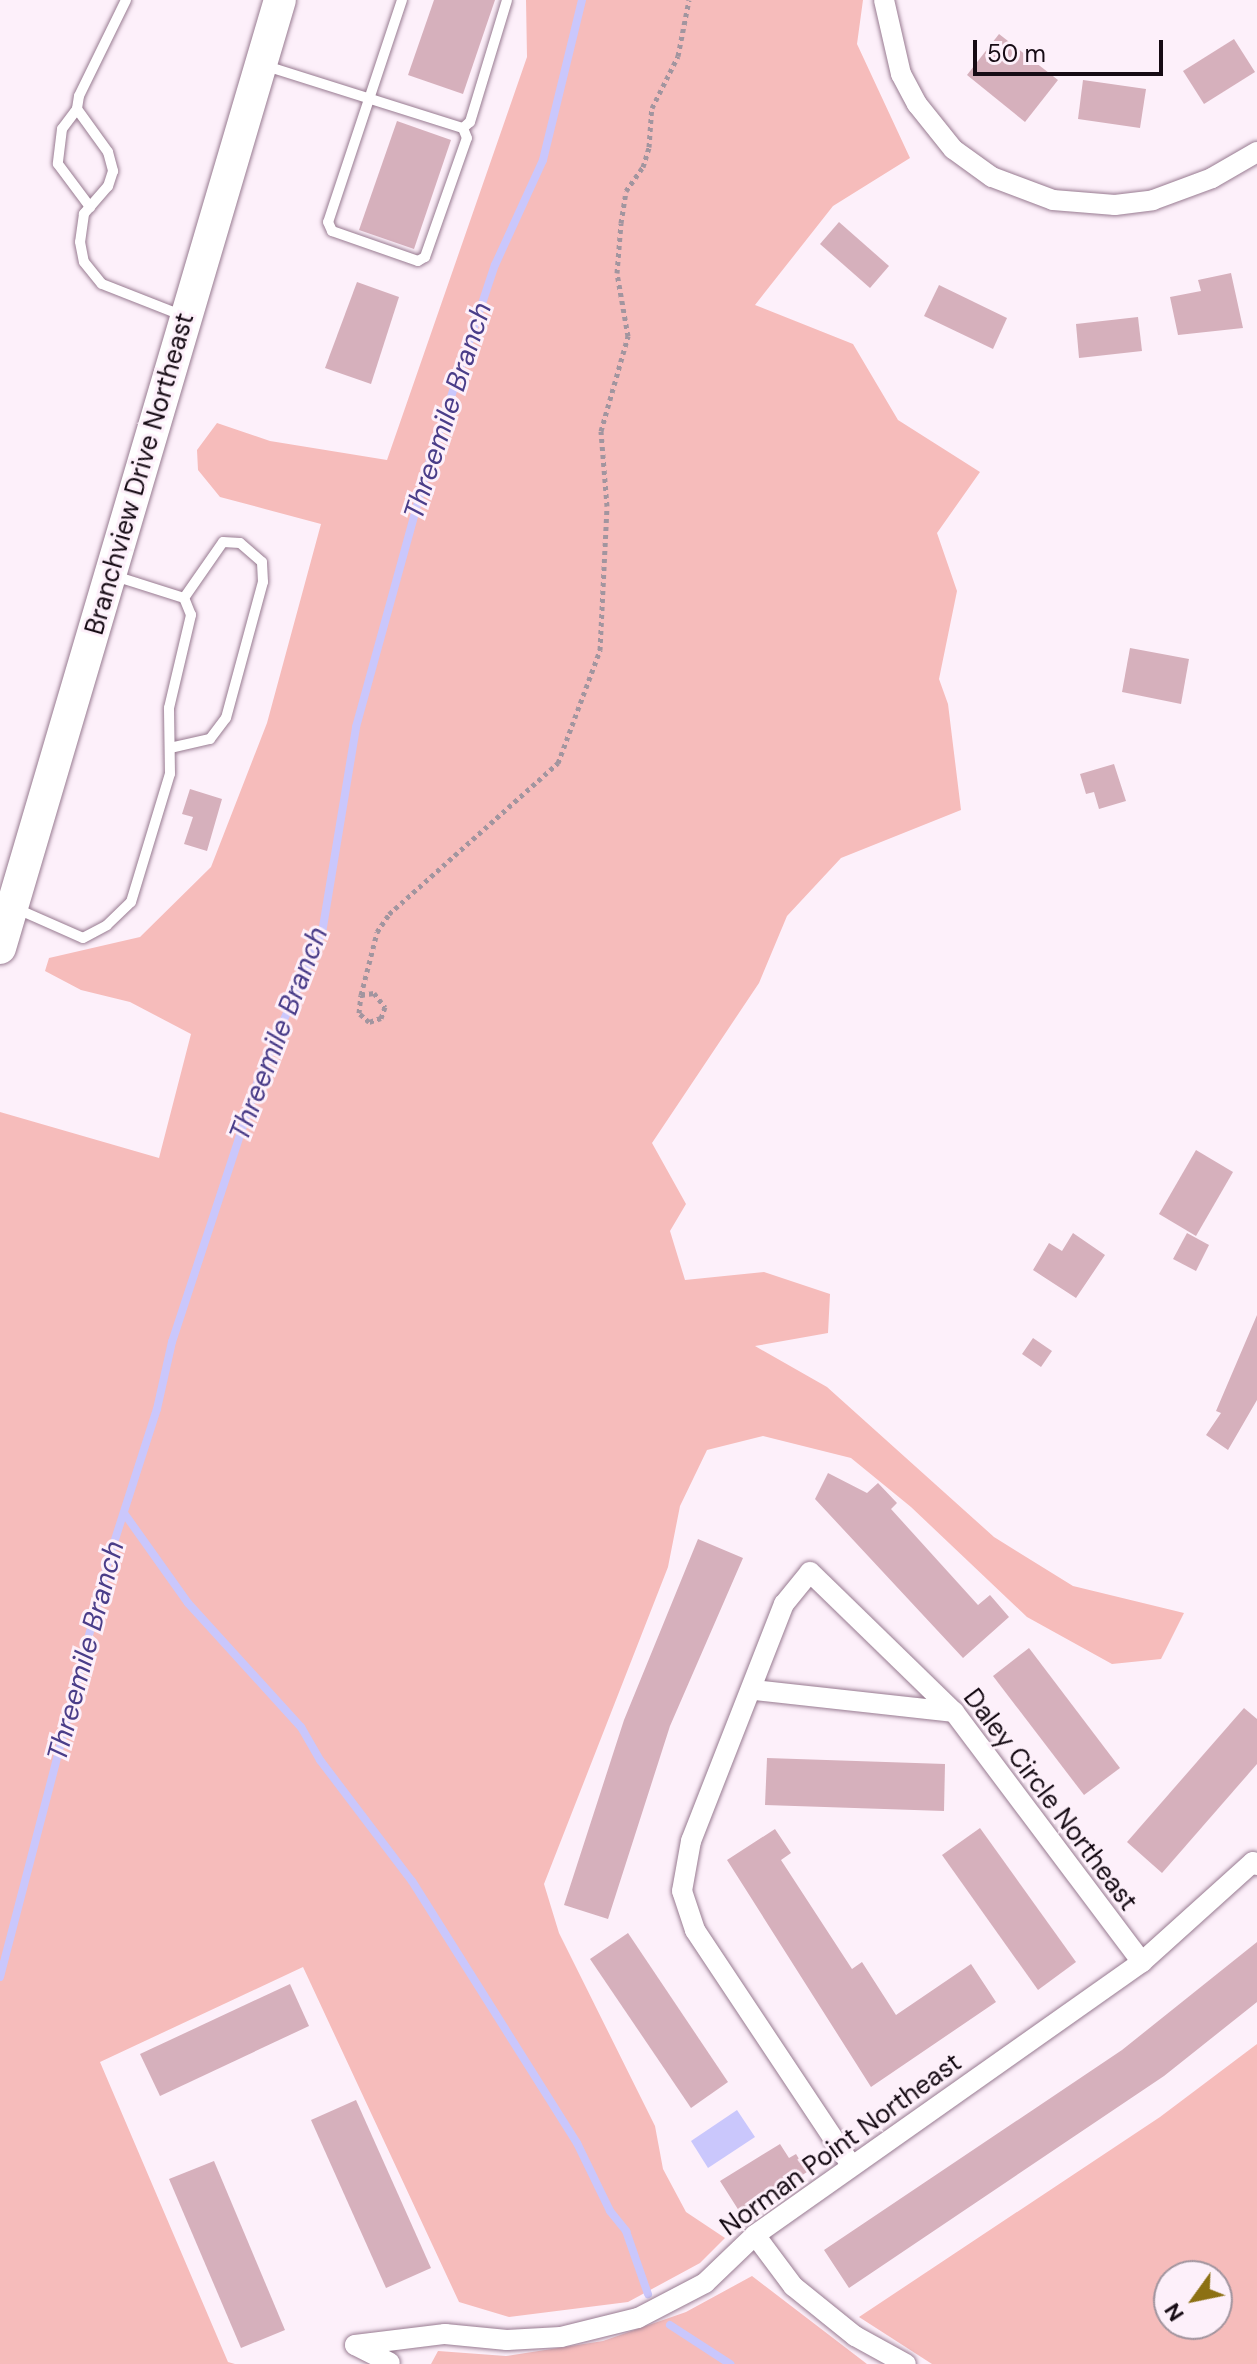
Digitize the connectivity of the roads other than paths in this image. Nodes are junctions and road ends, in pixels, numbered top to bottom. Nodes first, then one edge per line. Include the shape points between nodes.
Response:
1 (126, 0) edge
2 (280, 0) edge
3 (402, 0) edge
4 (507, 0) edge
5 (884, 0) edge
6 (260, 64) junction
7 (370, 98) junction
8 (77, 109) junction
9 (463, 128) junction
10 (1257, 152) edge
11 (90, 207) junction
12 (187, 317) junction
13 (110, 574) junction
14 (184, 598) junction
15 (170, 748) junction
16 (6, 908) edge
17 (0, 948) edge
18 (754, 1690) junction
19 (954, 1712) junction
20 (1256, 1861) edge
21 (1142, 1962) junction
22 (851, 2165) junction
23 (755, 2235) junction
24 (390, 2363) edge
25 (906, 2364) edge

1 - 8 lane via 84,82
2 - 6 main road, Branchview Drive Northeast
3 - 7 lane
4 - 9 lane via 470,122
5 - 10 street via 901,74 917,104 953,149 992,177 1053,200 1115,205 1153,200 1212,178
6 - 7 lane
6 - 12 main road, Branchview Drive Northeast
7 - 9 lane
7 - 9 lane via 328,222 332,231 418,261 425,257 467,138
8 - 11 lane via 62,129 58,164
8 - 11 lane via 108,152 113,171
11 - 12 lane via 80,242 92,277
12 - 13 main road, Branchview Drive Northeast
13 - 14 lane
13 - 16 main road, Branchview Drive Northeast
14 - 15 lane via 191,615 169,708
14 - 15 lane via 223,542 240,543 262,562 263,582 226,718 210,739
15 - 16 lane via 170,774 131,902 83,938
16 - 17 main road, Branchview Drive Northeast
18 - 19 street
18 - 19 street, Daley Circle Northeast via 784,1604 810,1572
18 - 22 street, Daley Circle Northeast via 691,1841 682,1891 695,1930
19 - 21 street, Daley Circle Northeast
20 - 21 street, Norman Point Northeast
21 - 22 street, Norman Point Northeast
22 - 23 street, Norman Point Northeast
23 - 24 street, Norman Point Northeast via 705,2283 638,2318 561,2337 507,2340 445,2334 355,2345
23 - 25 street via 793,2286 855,2336

